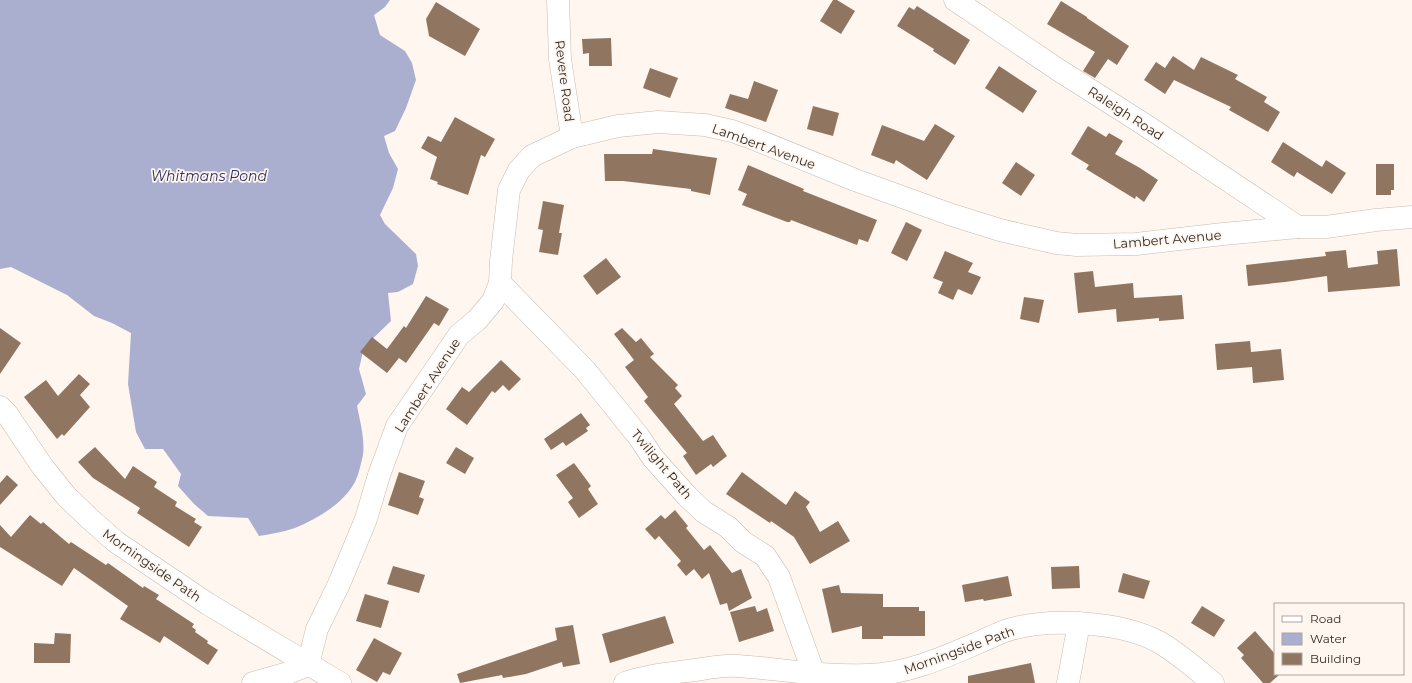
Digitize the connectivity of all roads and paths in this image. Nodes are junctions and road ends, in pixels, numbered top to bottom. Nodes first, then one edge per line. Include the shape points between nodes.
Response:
1 (558, 0) edge
2 (955, 0) edge
3 (572, 137) junction
4 (1412, 217) edge
5 (1298, 227) junction
6 (500, 282) junction
7 (0, 407) edge
8 (1078, 623) junction
9 (308, 664) junction
10 (814, 674) junction
11 (693, 677) edge
12 (253, 683) edge
13 (340, 683) edge
14 (625, 683) edge
15 (1068, 683) edge
16 (1213, 683) edge

1 - 3 street, Revere Road via 560,59
2 - 5 street, Raleigh Road
3 - 5 street, Lambert Avenue via 618,126 658,122 706,124 732,131 952,215 1000,230 1056,243 1136,244
3 - 6 street, Lambert Avenue via 532,156 519,170 509,190
4 - 5 street, Lambert Avenue via 1326,227
6 - 9 street, Lambert Avenue via 493,301 477,320 459,335 397,426 366,519 317,629
6 - 10 street, Twilight Path via 585,370 653,458 687,496 704,512 765,556 779,577
7 - 9 street, Morningside Path via 66,496 116,542 208,604
8 - 10 street, Morningside Path via 1045,624 1006,631 900,672 868,675
8 - 15 street
8 - 16 street, Morningside Path via 1128,630 1158,642 1185,659
9 - 12 street
9 - 13 street, Morningside Path
10 - 11 street, Morningside Path via 736,666
11 - 14 street, Morningside Path via 637,679

